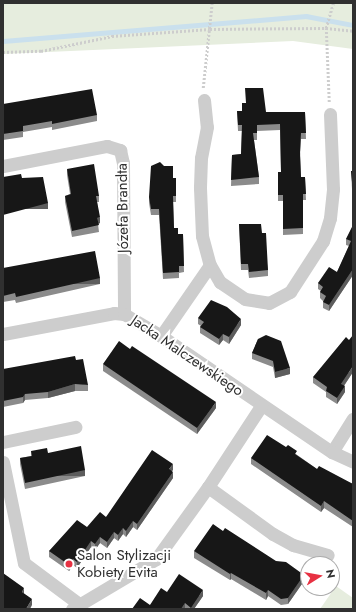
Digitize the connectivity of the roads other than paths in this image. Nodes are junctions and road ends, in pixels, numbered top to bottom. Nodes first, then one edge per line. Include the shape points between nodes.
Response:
1 (204, 100) road end
2 (330, 114) road end
3 (3, 166) edge
4 (210, 265) junction
5 (124, 314) junction
6 (3, 334) edge
7 (161, 336) junction
8 (261, 406) junction
9 (353, 419) edge
10 (75, 427) dead end
11 (3, 442) edge
12 (332, 452) junction
13 (3, 462) edge
14 (353, 462) edge
15 (208, 487) junction
16 (328, 555) dead end
17 (75, 607) edge

1 - 4 street via 208,127 201,158 200,188 202,236
2 - 4 street via 333,189 330,218 323,241 290,292 269,303 245,299 220,282
3 - 5 street, Józefa Brandta via 107,146 120,150 123,163
4 - 7 street
5 - 6 street, Jacka Malczewskiego via 114,313
5 - 7 street, Jacka Malczewskiego
7 - 8 street, Jacka Malczewskiego
8 - 12 street, Jacka Malczewskiego
8 - 15 street
9 - 12 street
10 - 11 street
12 - 14 street, Jacka Malczewskiego
13 - 17 street via 24,563
15 - 16 street via 273,534 293,545
15 - 17 street via 156,559

